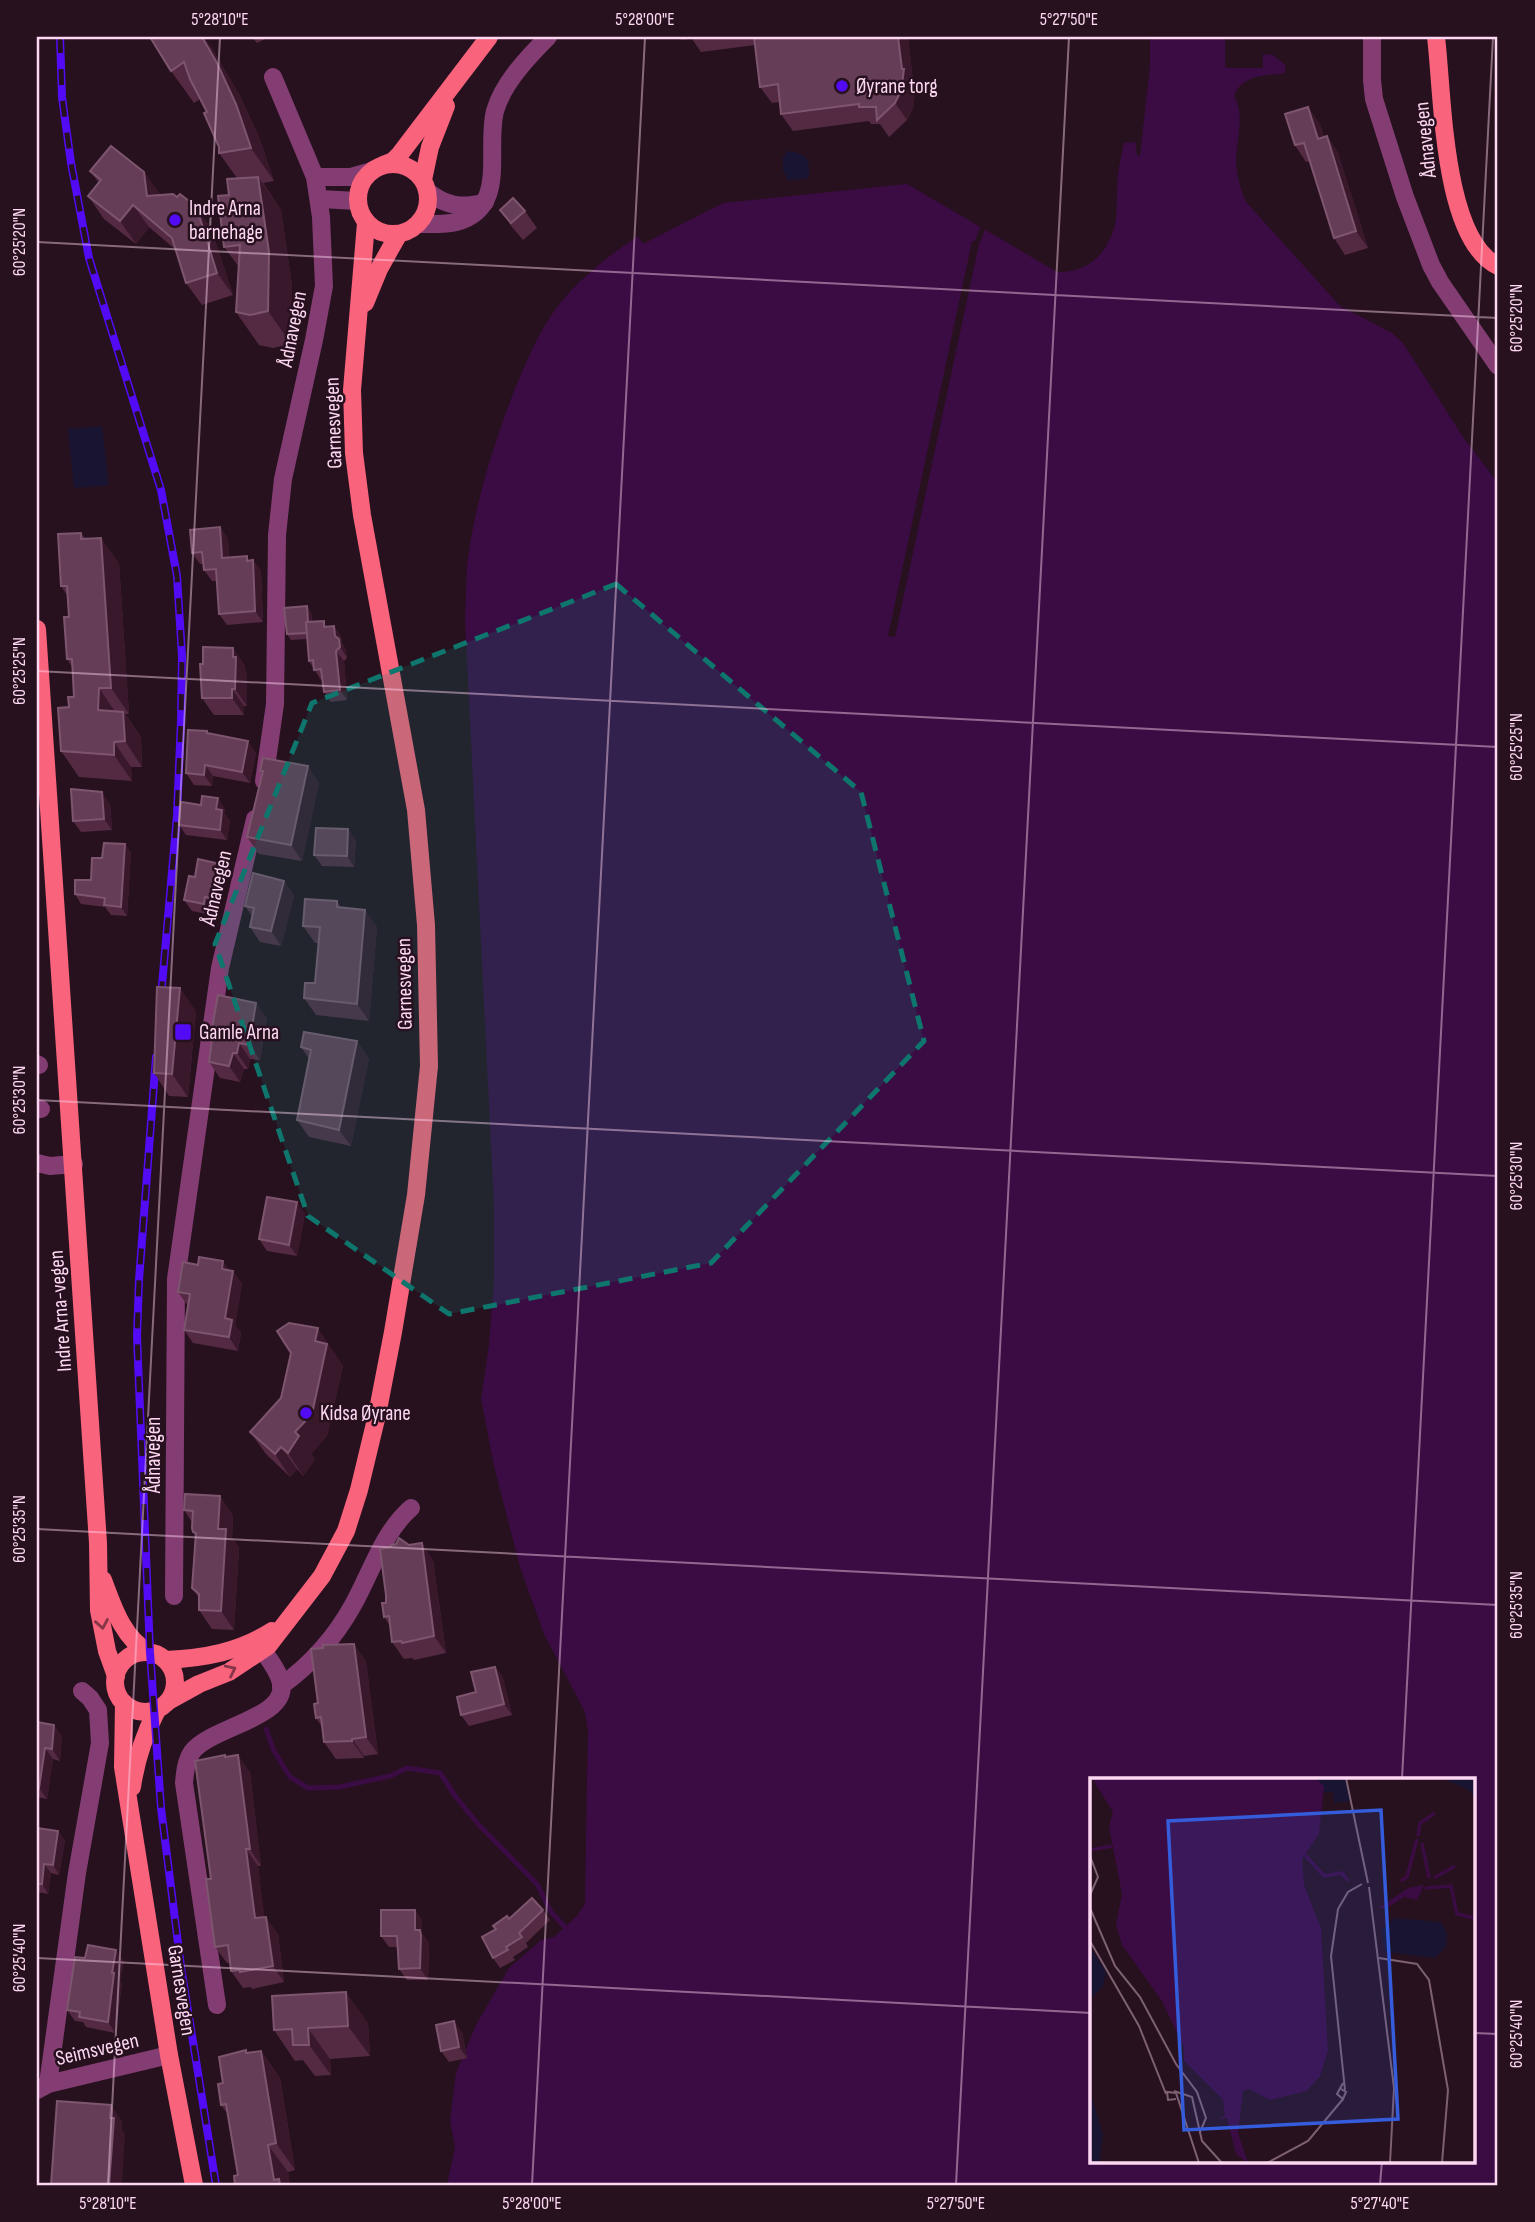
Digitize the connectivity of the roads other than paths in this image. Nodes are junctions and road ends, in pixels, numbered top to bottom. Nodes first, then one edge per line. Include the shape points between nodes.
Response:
1 (489, 37) edge
2 (548, 37) edge
3 (1373, 37) edge
4 (1382, 37) edge
5 (1436, 37) edge
6 (1371, 64) junction
7 (461, 75) junction
8 (273, 77) dead end
9 (377, 168) junction
10 (315, 177) junction
11 (425, 186) junction
12 (320, 199) junction
13 (358, 201) junction
14 (485, 202) junction
15 (366, 223) junction
16 (419, 224) junction
17 (398, 235) junction
18 (1498, 266) edge
19 (358, 319) junction
20 (1498, 366) edge
21 (37, 629) edge
22 (37, 1163) edge
23 (74, 1164) junction
24 (411, 1508) dead end
25 (99, 1571) junction
26 (174, 1595) dead end
27 (259, 1646) junction
28 (148, 1652) junction
29 (166, 1660) junction
30 (116, 1676) junction
31 (281, 1686) junction
32 (82, 1691) dead end
33 (124, 1703) junction
34 (163, 1705) junction
35 (129, 1800) junction
36 (217, 2005) dead end
37 (169, 2056) junction
38 (42, 2087) edge
39 (194, 2185) edge

1 - 7 main road
2 - 14 street via 505,88 496,109 490,192
3 - 6 street
4 - 6 street
5 - 18 main road, Ådnavegen via 1456,202 1469,235
6 - 20 street via 1374,99 1431,265
7 - 9 main road via 400,154
7 - 11 main road via 430,147
8 - 10 street, Ådnavegen
9 - 10 street via 351,177
9 - 11 main road via 405,166
9 - 13 main road via 363,179
10 - 12 street, Ådnavegen
11 - 14 street via 437,199 457,206
11 - 16 main road via 428,203
12 - 13 street
12 - 26 street, Ådnavegen via 324,286 283,479 277,535 271,740 220,968 176,1279
13 - 15 main road
14 - 16 street via 479,211 454,223
15 - 17 main road
15 - 19 main road, Garnesvegen
16 - 17 main road
17 - 19 main road, Garnesvegen
19 - 27 main road, Garnesvegen via 352,390 354,453 416,810 426,925 429,1066 416,1195 391,1344 359,1490 346,1531 322,1576
21 - 23 main road, Indre Arna-vegen
22 - 23 street
23 - 25 main road, Indre Arna-vegen
24 - 31 street via 390,1534 342,1623 321,1650
25 - 28 main road, Indre Arna-vegen via 120,1622 137,1646
25 -> 30 main road, Indre Arna-vegen via 102,1630
27 - 29 main road, Garnesvegen
27 - 31 street
34 -> 27 main road, Garnesvegen via 229,1672
28 - 29 main road
28 - 30 main road via 125,1659
29 - 34 main road via 176,1679 175,1690
30 - 33 main road via 116,1691
31 - 36 street via 278,1701 206,1740 193,1750 187,1763 184,1783
32 - 38 street via 98,1710 100,1743
33 - 34 main road via 137,1711
33 - 35 main road, Garnesvegen via 123,1767
34 - 35 main road, Garnesvegen via 146,1731
35 - 37 main road, Garnesvegen
37 - 38 street, Seimsvegen
37 - 39 main road, Garnesvegen

